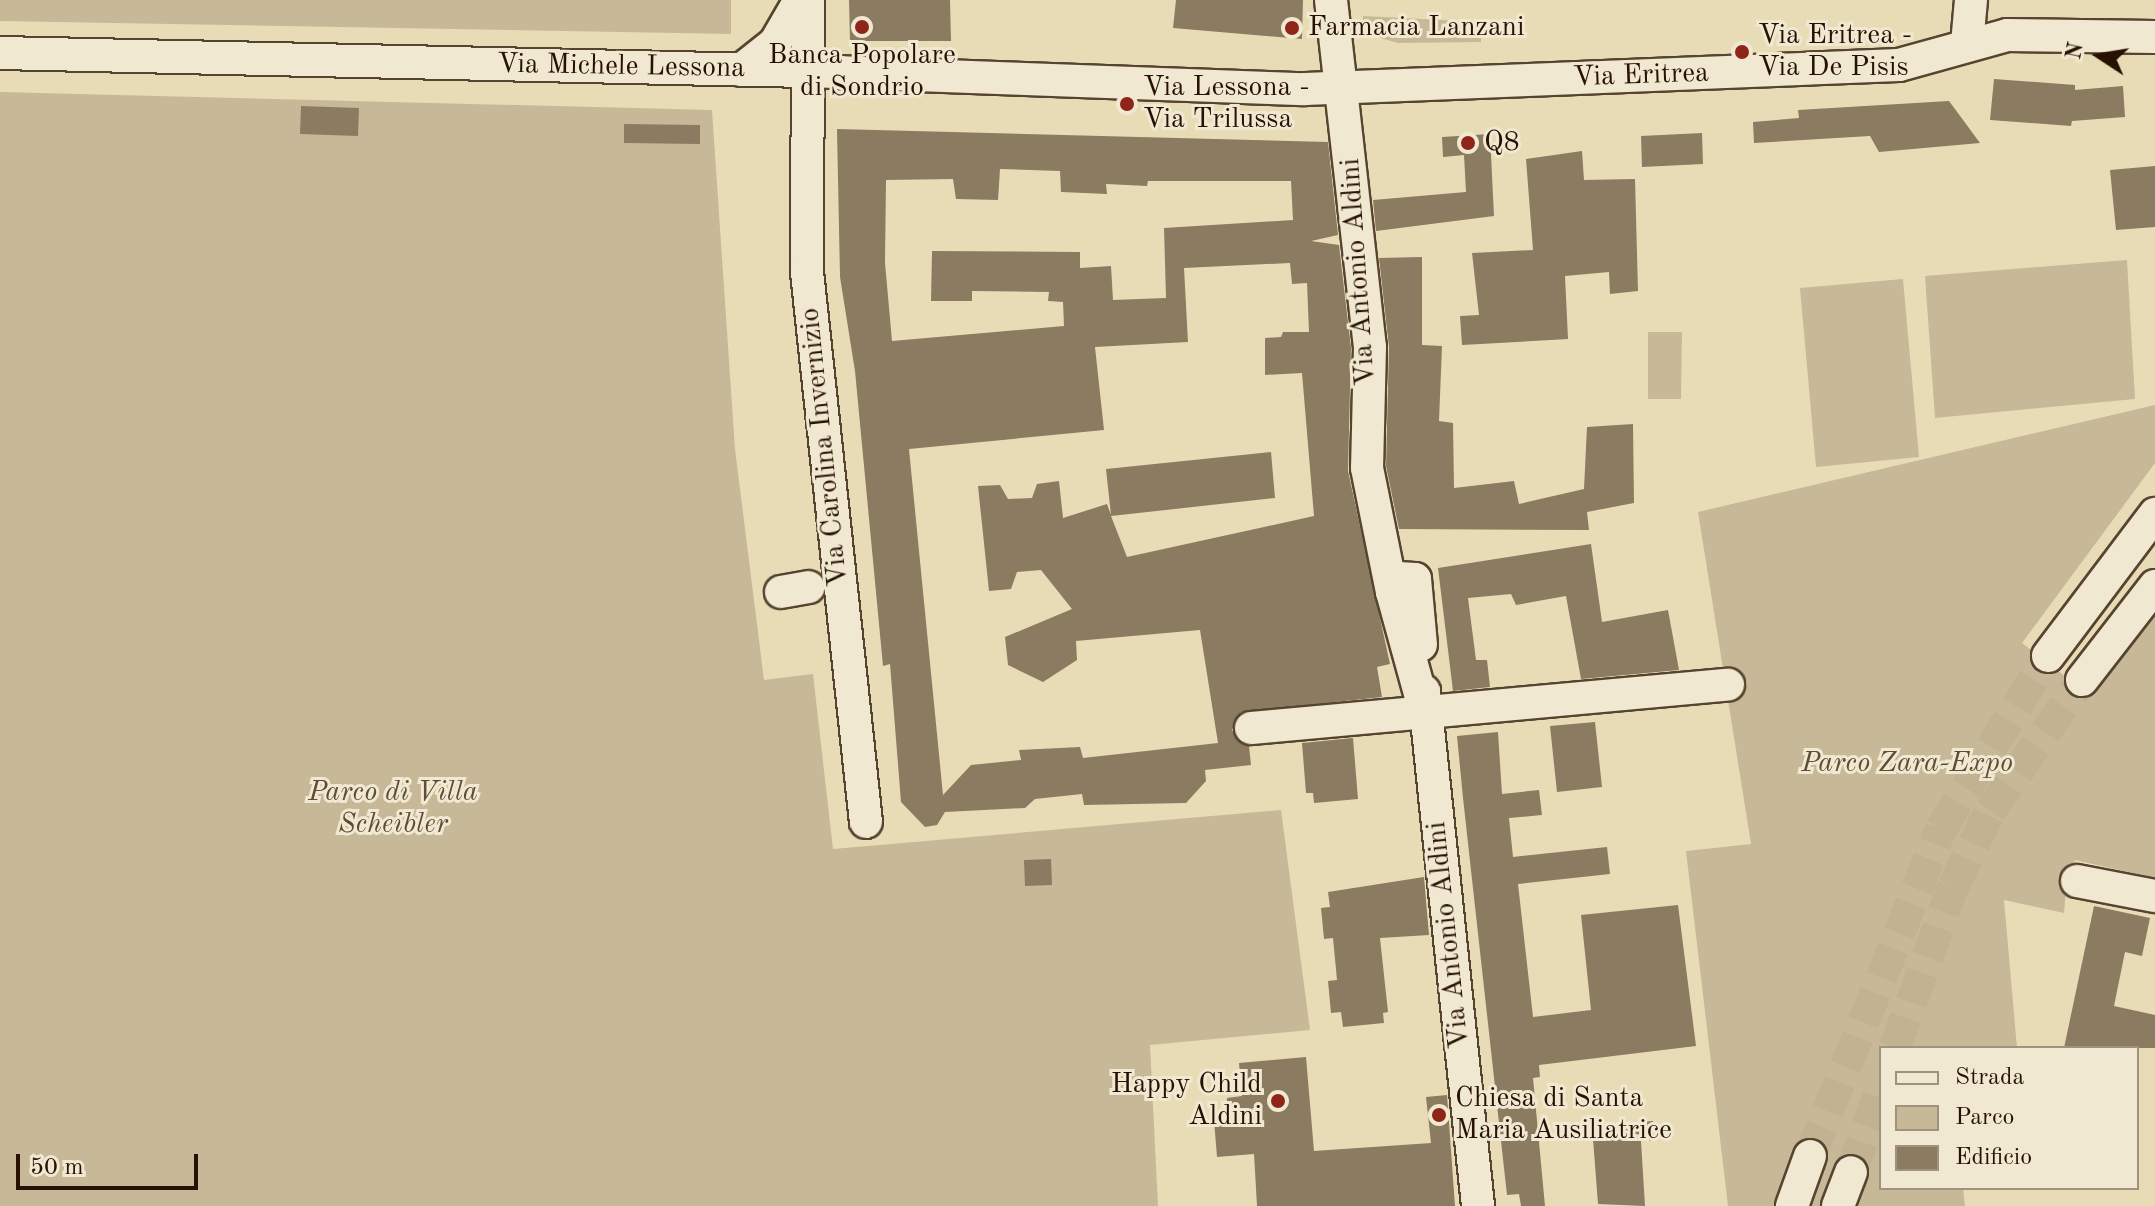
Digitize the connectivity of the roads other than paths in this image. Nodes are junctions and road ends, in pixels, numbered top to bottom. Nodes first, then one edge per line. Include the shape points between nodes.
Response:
1 (800, 0) edge
2 (808, 0) edge
3 (1331, 0) edge
4 (1971, 0) edge
5 (2148, 41) edge
6 (1967, 44) junction
7 (0, 53) edge
8 (741, 70) junction
9 (808, 71) junction
10 (1337, 88) junction
11 (2155, 514) edge
12 (2155, 586) edge
13 (2048, 656) tunnel mouth
14 (2082, 680) tunnel mouth
15 (1728, 685) dead end
16 (1425, 712) junction
17 (1251, 728) dead end
18 (866, 822) dead end
19 (2077, 881) dead end
20 (2155, 896) edge
21 (1810, 1156) tunnel mouth
22 (1851, 1172) tunnel mouth
23 (1478, 1206) edge
24 (1792, 1206) edge
25 (1838, 1206) edge

1 - 8 street via 775,43
2 - 9 street, Via Carolina Invernizio
3 - 10 street, Via Antonio Aldini
4 - 6 street
5 - 6 street, Via Eritrea via 2007,35
6 - 10 street, Via Eritrea via 1899,65
7 - 8 street, Via Michele Lessona
8 - 9 street, Via Michele Lessona
9 - 10 street, Via Michele Lessona
9 - 18 street, Via Carolina Invernizio via 803,119 807,272
10 - 16 street, Via Antonio Aldini via 1348,122 1370,347 1367,468 1392,592
11 - 13 street
12 - 14 street
15 - 16 street
16 - 17 street
16 - 23 street, Via Antonio Aldini
19 - 20 street
21 - 24 street
22 - 25 street

